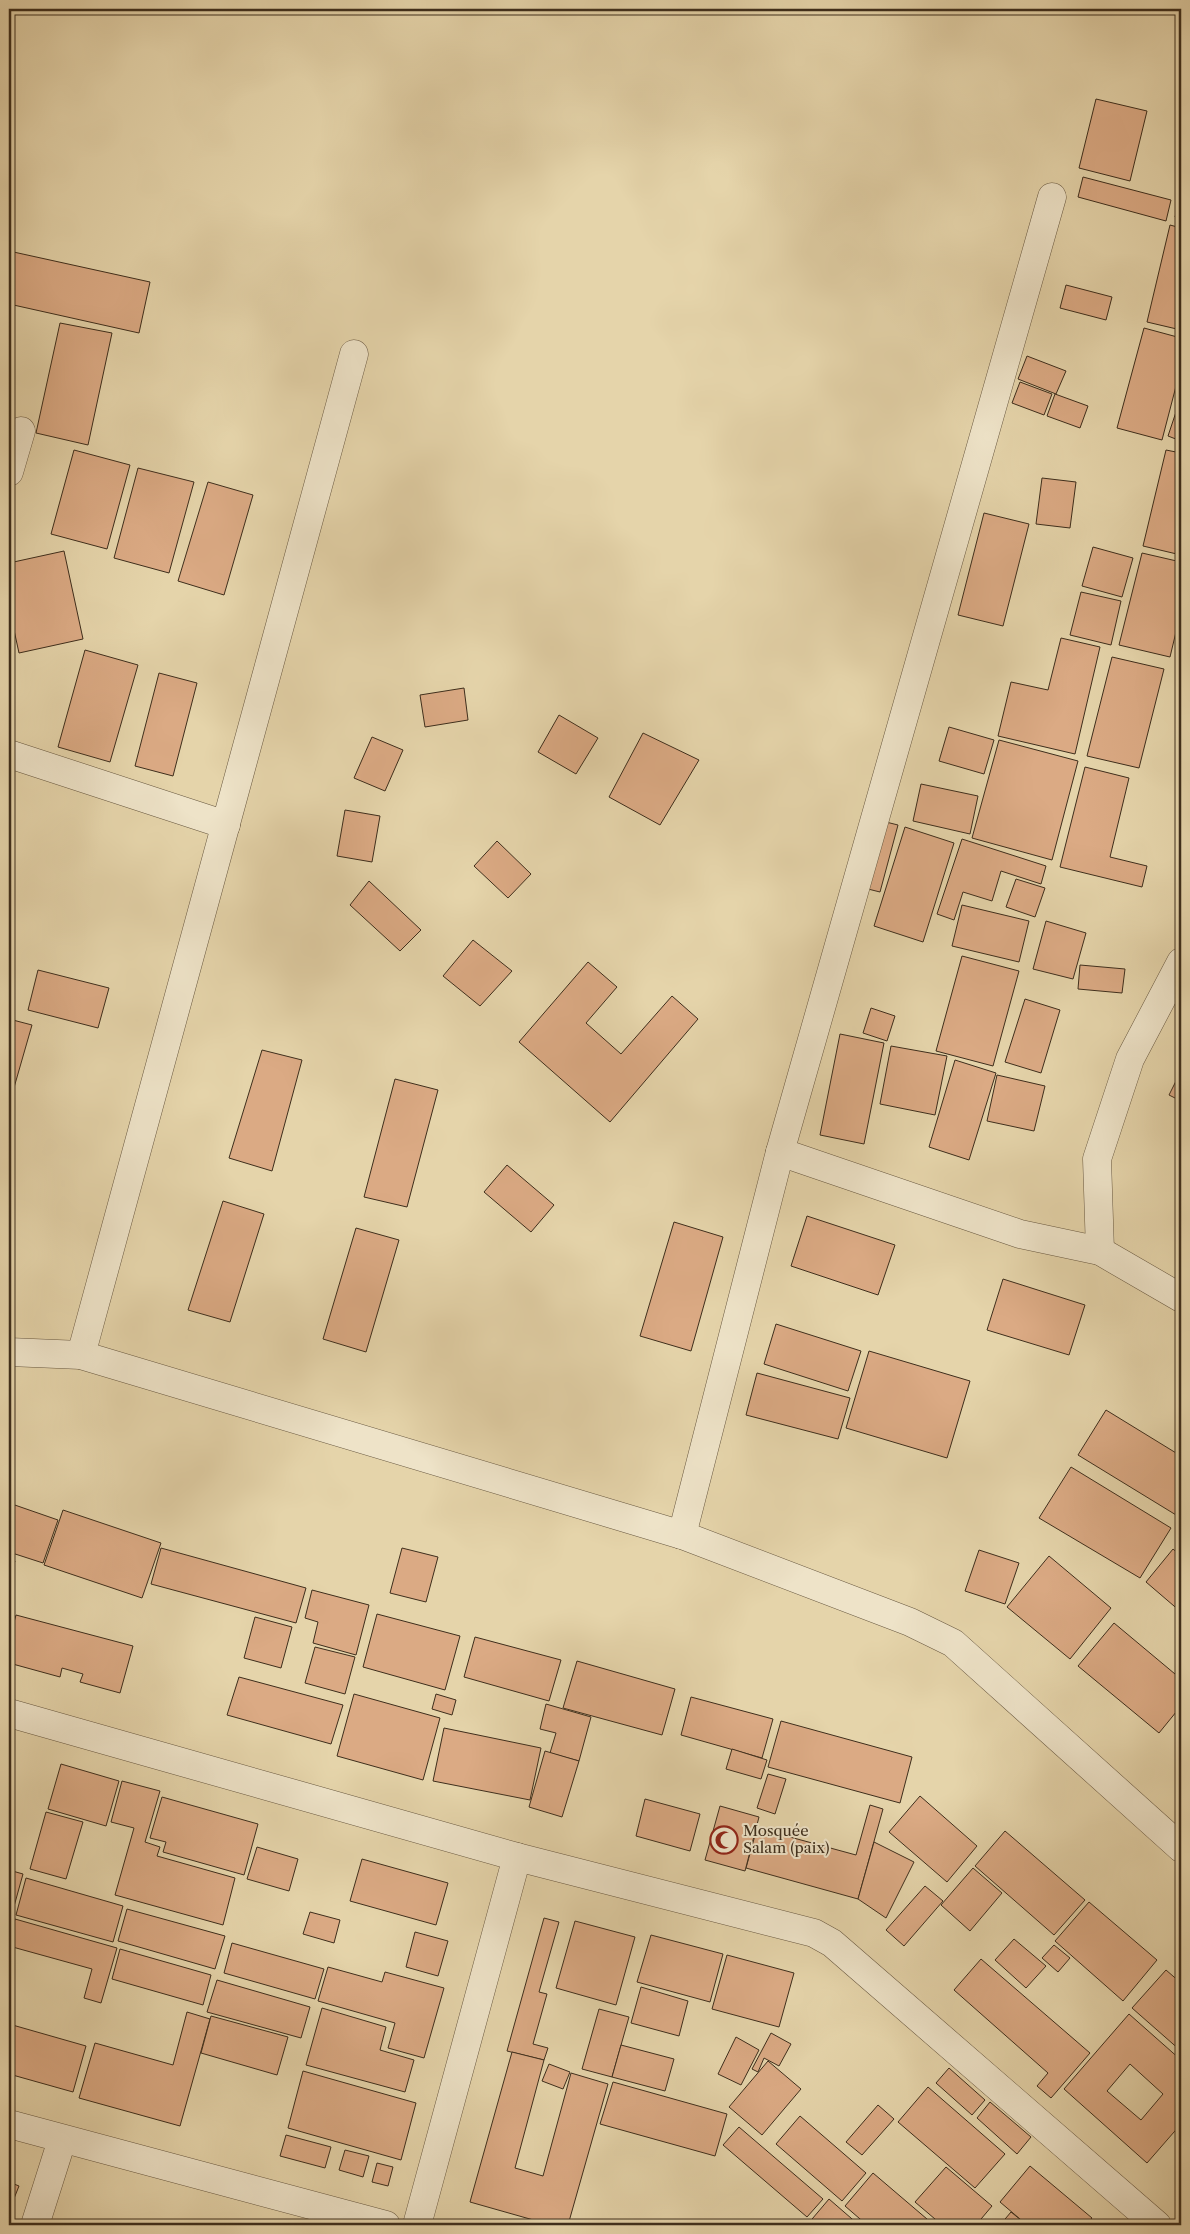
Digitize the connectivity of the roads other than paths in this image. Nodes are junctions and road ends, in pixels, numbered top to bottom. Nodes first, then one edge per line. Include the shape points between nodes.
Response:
1 (1052, 196) dead end
2 (354, 354) dead end
3 (21, 431) dead end
4 (9, 472) edge
5 (9, 754) edge
6 (226, 825) junction
7 (1181, 962) edge
8 (780, 1152) junction
9 (1100, 1251) junction
10 (1181, 1298) edge
11 (9, 1352) edge
12 (81, 1355) junction
13 (682, 1535) junction
14 (9, 1713) edge
15 (1181, 1848) edge
16 (517, 1857) junction
17 (9, 2124) edge
18 (62, 2140) junction
19 (34, 2225) edge
20 (386, 2225) edge
21 (417, 2225) edge
22 (1156, 2225) edge

1 - 8 street
2 - 6 street
3 - 4 street
5 - 6 street
6 - 12 street
7 - 9 street via 1130,1058 1097,1159
8 - 9 street via 1020,1234
8 - 13 street
9 - 10 street
11 - 12 street
12 - 13 street
13 - 15 street via 910,1622 953,1643
14 - 16 street
16 - 21 street
16 - 22 street via 814,1932 832,1943
17 - 18 street
18 - 19 street
18 - 20 street

